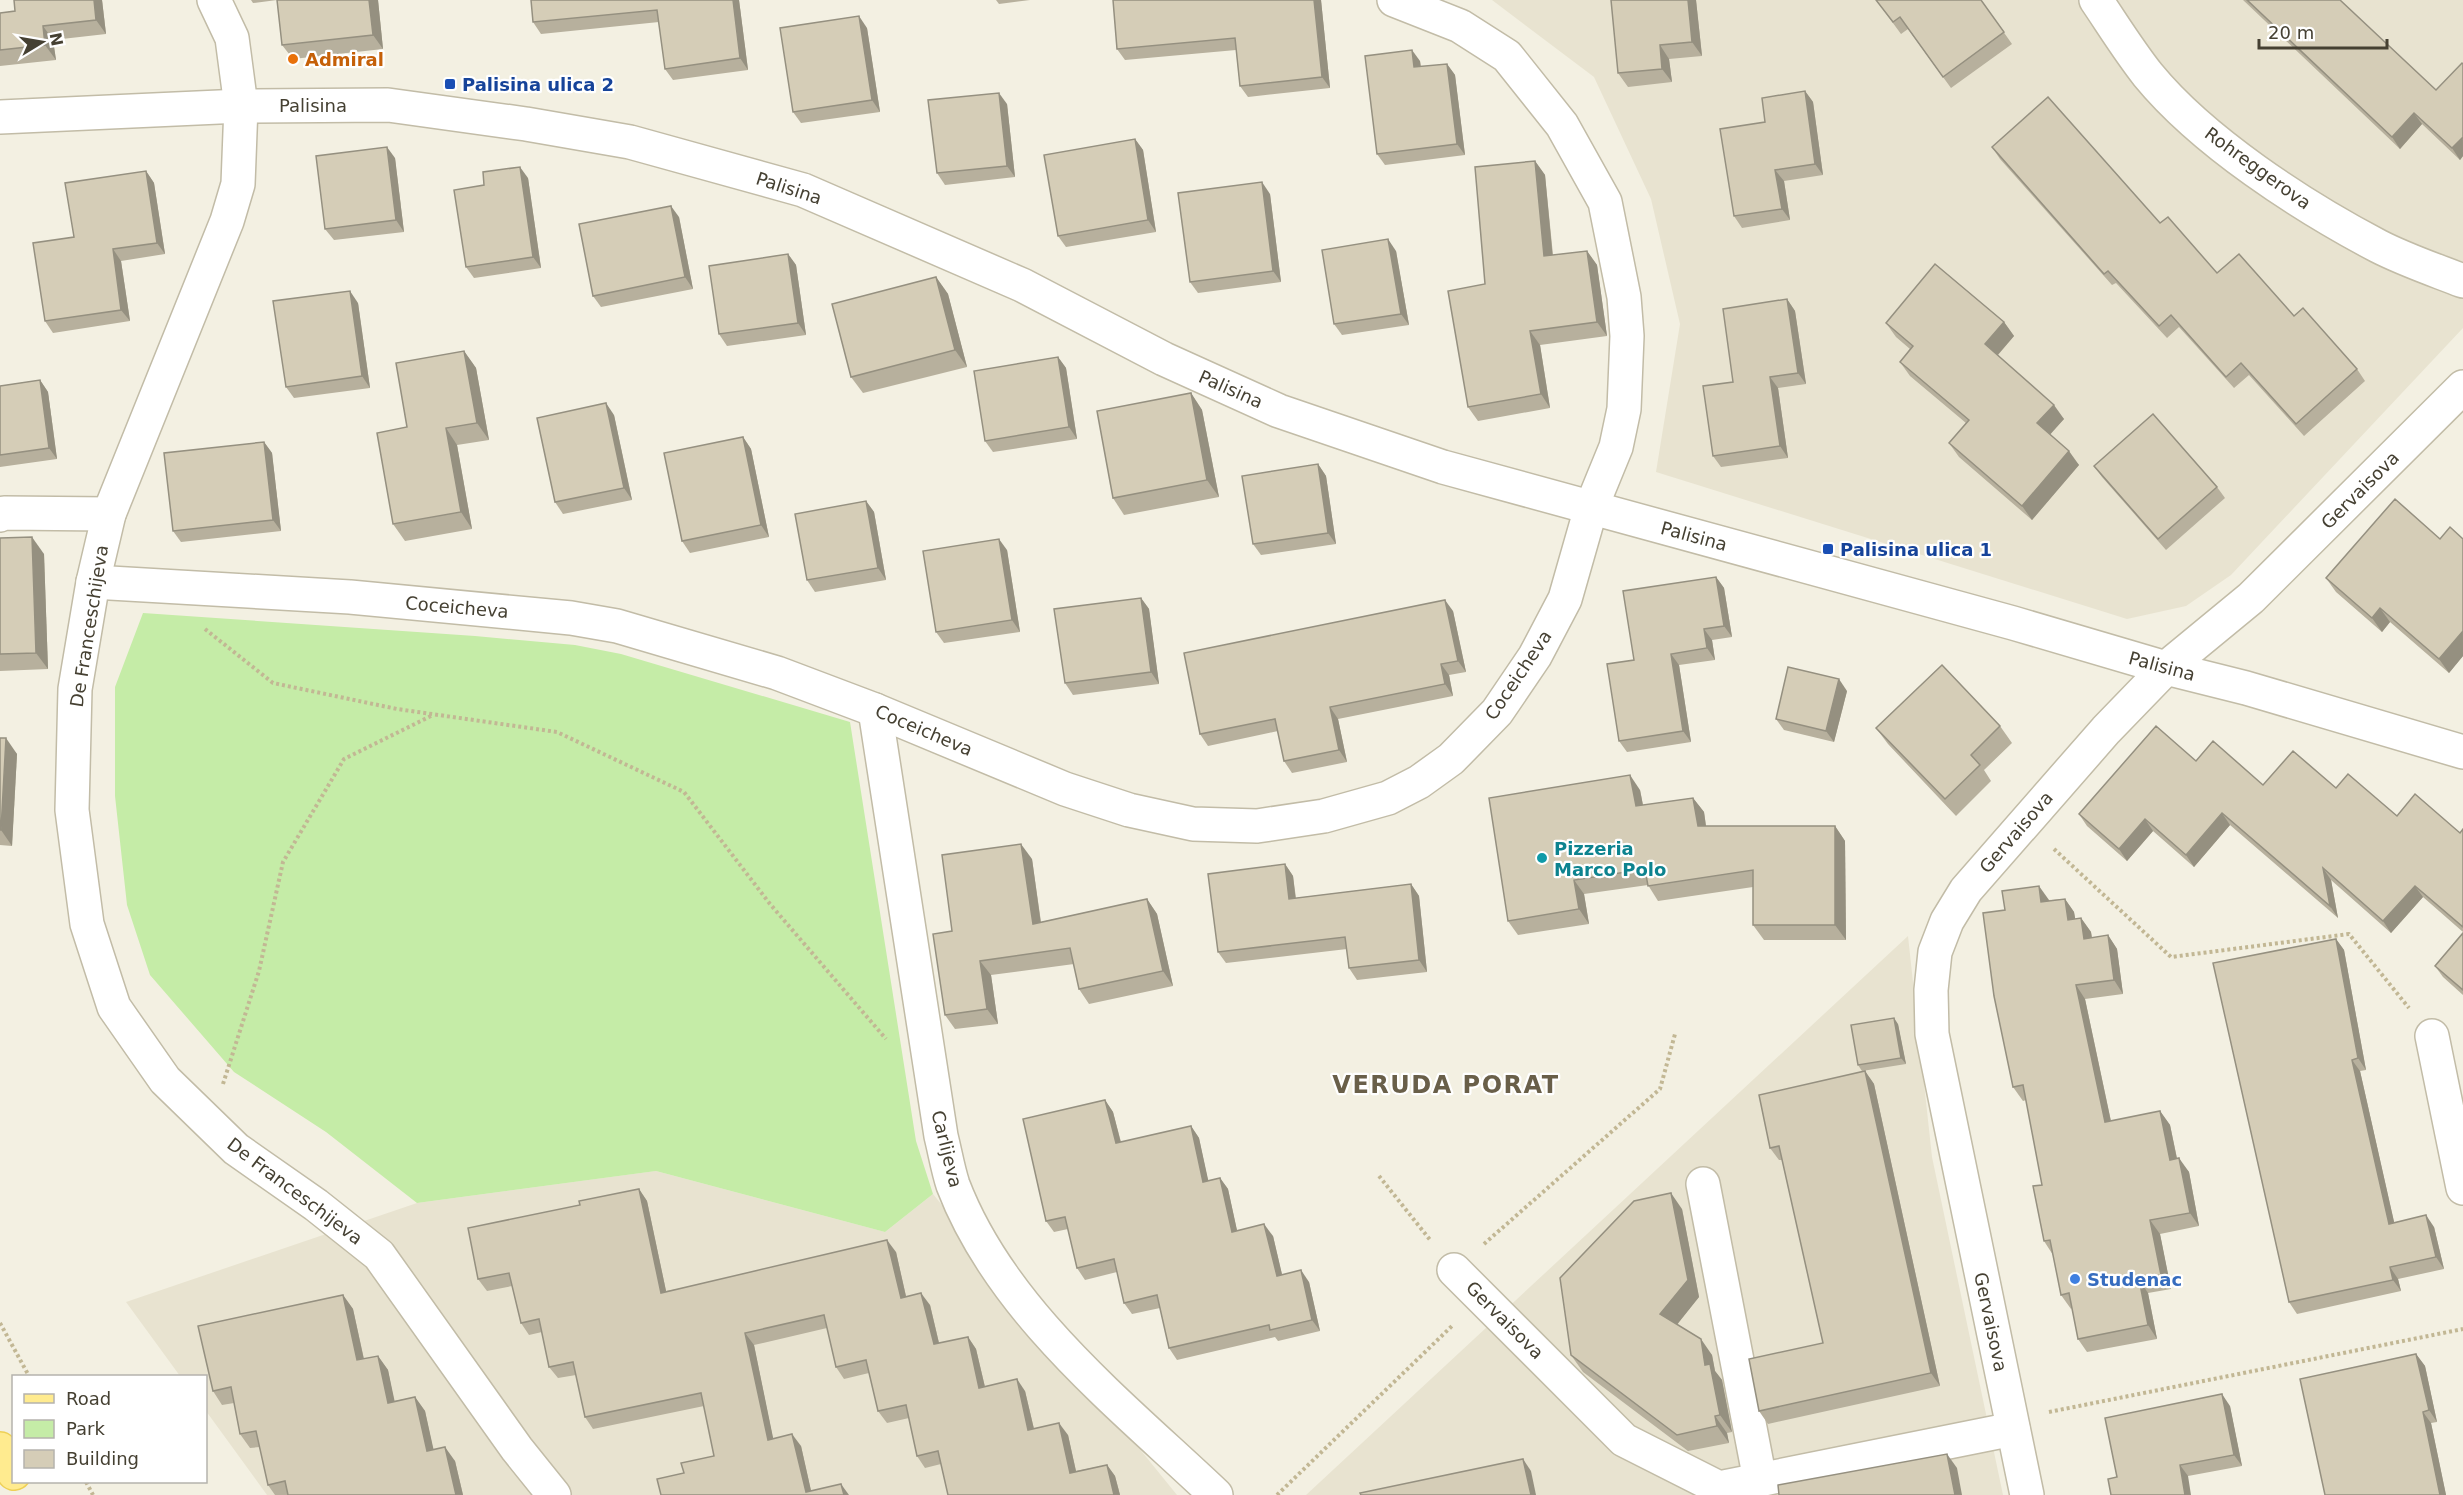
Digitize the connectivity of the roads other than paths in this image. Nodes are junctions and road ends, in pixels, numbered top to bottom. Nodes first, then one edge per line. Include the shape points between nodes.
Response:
1 (214, 0) edge
2 (1394, 0) edge
3 (2096, 0) edge
4 (241, 106) junction
5 (0, 117) edge
6 (2463, 281) edge
7 (2463, 387) edge
8 (1591, 508) junction
9 (110, 514) junction
10 (0, 515) edge
11 (93, 582) junction
12 (2166, 668) junction
13 (875, 710) junction
14 (2463, 752) edge
15 (2432, 1036) road end
16 (1703, 1184) dead end
17 (2463, 1188) edge
18 (1454, 1270) road end
19 (2012, 1424) junction
20 (0, 1449) edge
21 (12, 1470) edge
22 (1760, 1480) junction
23 (554, 1495) edge
24 (1216, 1495) edge
25 (2027, 1495) edge

1 - 4 street, De Franceschijeva via 232,38
2 - 8 street, Coceicheva via 1460,26 1507,56 1562,125 1605,202 1624,297 1624,410 1616,447
3 - 6 street, Rohreggerova via 2149,75 2221,144 2298,200 2380,247
4 - 5 street, Palisina
4 - 8 street, Palisina via 388,105 526,124 630,142 803,190 1022,285 1164,359 1279,411 1443,467
4 - 9 street, De Franceschijeva via 238,184 227,221
7 - 12 street, Gervaisova via 2251,598
8 - 12 street, Palisina
8 - 13 street, Coceicheva via 1565,599 1535,656 1497,712 1450,759 1388,798 1324,816 1257,826 1192,824 1129,810 1065,789
9 - 10 street
9 - 11 street, De Franceschijeva
11 - 13 street, Coceicheva via 350,597 571,618 617,626 721,655
11 - 23 street, De Franceschijeva via 75,689 72,810 87,924 114,1007 165,1080 236,1149 379,1255
12 - 14 street, Palisina
12 - 19 street, Gervaisova via 2106,730 1966,890 1947,921 1935,952 1932,1034
13 - 24 street, Carlijeva via 941,1136 953,1184 1001,1277 1042,1327
15 - 17 street
16 - 22 street
18 - 22 street, Gervaisova via 1624,1440 1719,1488
19 - 22 street, Gervaisova
19 - 25 street, Gervaisova
20 - 21 main road

